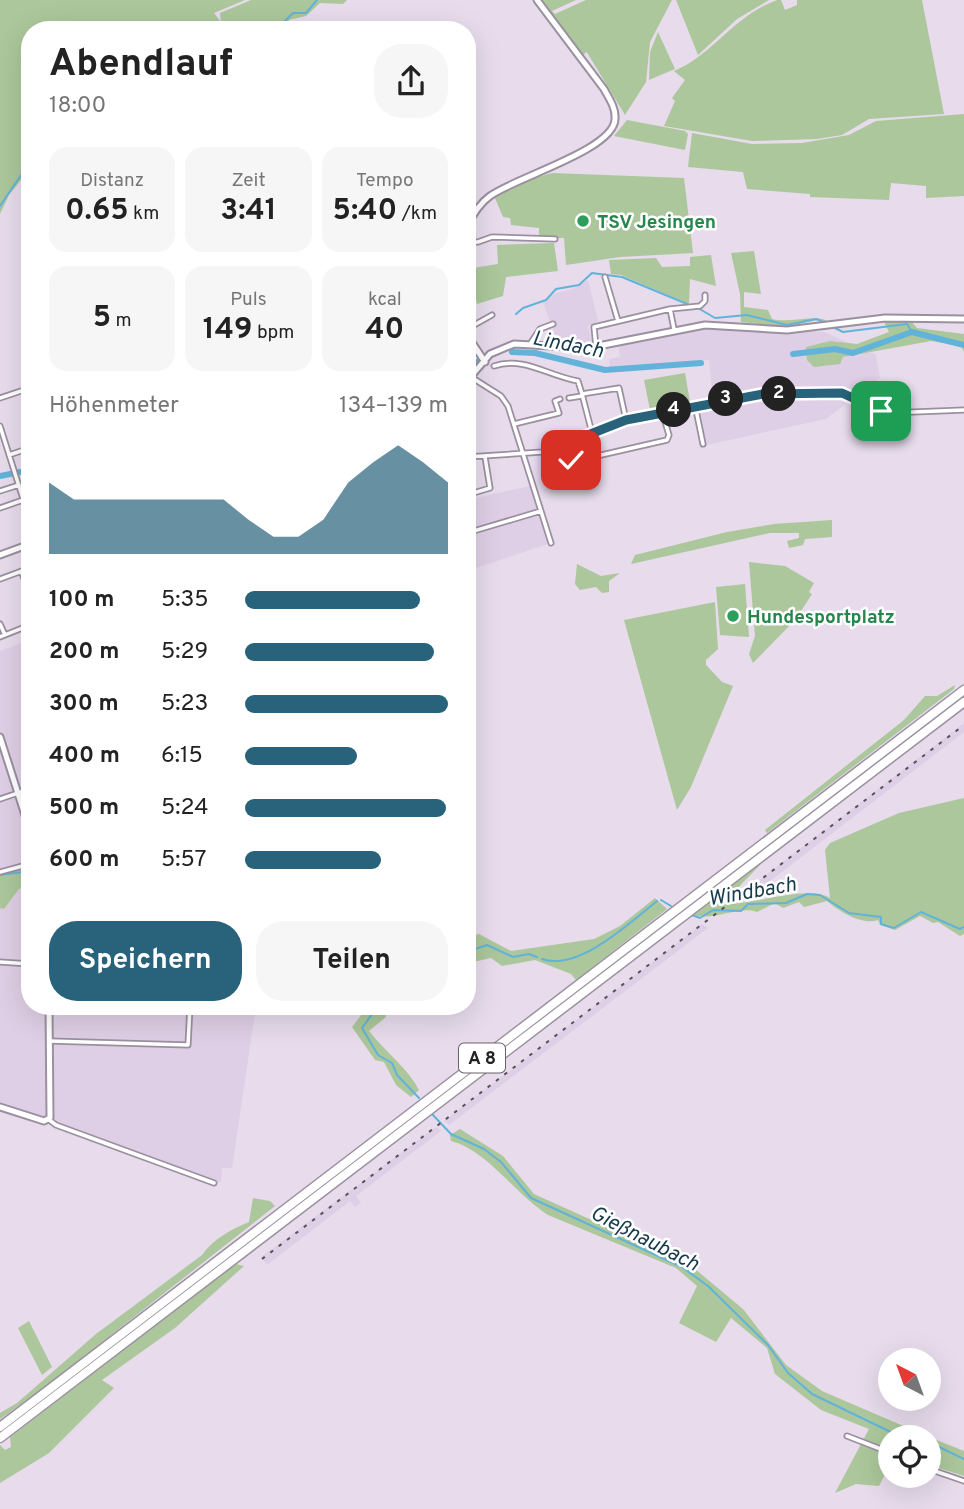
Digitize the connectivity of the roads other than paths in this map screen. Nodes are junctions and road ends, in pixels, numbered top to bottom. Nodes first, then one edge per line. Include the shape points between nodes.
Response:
1 (537, 0) edge
2 (476, 211) edge
3 (555, 239) dead end
4 (476, 240) edge
5 (605, 277) dead end
6 (705, 295) dead end
7 (670, 309) junction
8 (492, 315) dead end
9 (964, 319) edge
10 (618, 321) junction
11 (476, 324) edge
12 (553, 324) dead end
13 (674, 329) junction
14 (530, 344) junction
15 (596, 347) junction
16 (476, 350) edge
17 (485, 362) junction
18 (494, 366) dead end
19 (476, 372) edge
20 (476, 383) edge
21 (21, 391) edge
22 (582, 395) junction
23 (0, 398) edge
24 (569, 398) dead end
25 (560, 399) dead end
26 (695, 405) junction
27 (964, 410) edge
28 (662, 412) junction
29 (626, 420) junction
30 (514, 424) junction
31 (1, 429) edge
32 (592, 433) junction
33 (565, 444) junction
34 (704, 444) dead end
35 (21, 451) edge
36 (523, 454) junction
37 (9, 455) junction
38 (476, 457) edge
39 (485, 457) junction
40 (19, 485) junction
41 (0, 491) edge
42 (21, 492) edge
43 (476, 492) edge
44 (21, 501) edge
45 (0, 508) edge
46 (541, 511) junction
47 (476, 530) edge
48 (551, 543) dead end
49 (21, 547) edge
50 (0, 555) edge
51 (20, 570) edge
52 (0, 579) edge
53 (0, 624) edge
54 (21, 629) edge
55 (2, 636) edge
56 (964, 690) edge
57 (964, 702) edge
58 (0, 737) edge
59 (19, 793) junction
60 (0, 799) edge
61 (21, 800) edge
62 (21, 866) edge
63 (0, 872) edge
64 (0, 961) edge
65 (21, 963) edge
66 (49, 1015) edge
67 (190, 1015) edge
68 (50, 1041) junction
69 (0, 1107) edge
70 (48, 1119) junction
71 (214, 1184) dead end
72 (0, 1427) edge
73 (847, 1436) dead end
74 (0, 1438) edge
75 (878, 1448) edge
76 (941, 1473) edge
77 (964, 1481) edge

1 - 2 street via 597,78 616,117 611,131 598,143 531,173 488,197
3 - 4 street
5 - 10 street
6 - 7 street via 703,306
7 - 10 street
7 - 13 street
8 - 11 street
9 - 13 street via 885,317 787,330 718,325
10 - 15 street via 592,329
12 - 14 street via 540,329
13 - 15 street
14 - 15 street
14 - 17 street via 490,354
16 - 17 street
17 - 19 street
18 - 22 street via 510,361 578,381
20 - 30 street via 505,400
21 - 23 street
22 - 24 street
22 - 29 street via 619,388
22 - 32 street
25 - 30 street via 555,401 559,413
26 - 27 street via 763,394 830,393 851,395 888,413
26 - 28 street
26 - 34 street
28 - 29 street
28 - 33 street via 667,440 575,461
29 - 32 street
30 - 36 street
31 - 37 street
32 - 33 street
33 - 36 street
35 - 37 street
36 - 39 street
36 - 46 street
37 - 40 street
38 - 39 street
39 - 43 street via 490,488
40 - 41 street
40 - 42 street
44 - 45 street
46 - 47 street
46 - 48 street
49 - 50 street
51 - 52 street
53 - 55 street
54 - 55 street
56 - 72 highway, A 8
57 - 74 highway, A 8
58 - 59 street
59 - 60 street
59 - 61 street
62 - 63 street
64 - 65 street
66 - 68 street
67 - 68 street via 188,1045
68 - 70 street via 52,1107
69 - 70 street
70 - 71 street
73 - 75 street
76 - 77 street

